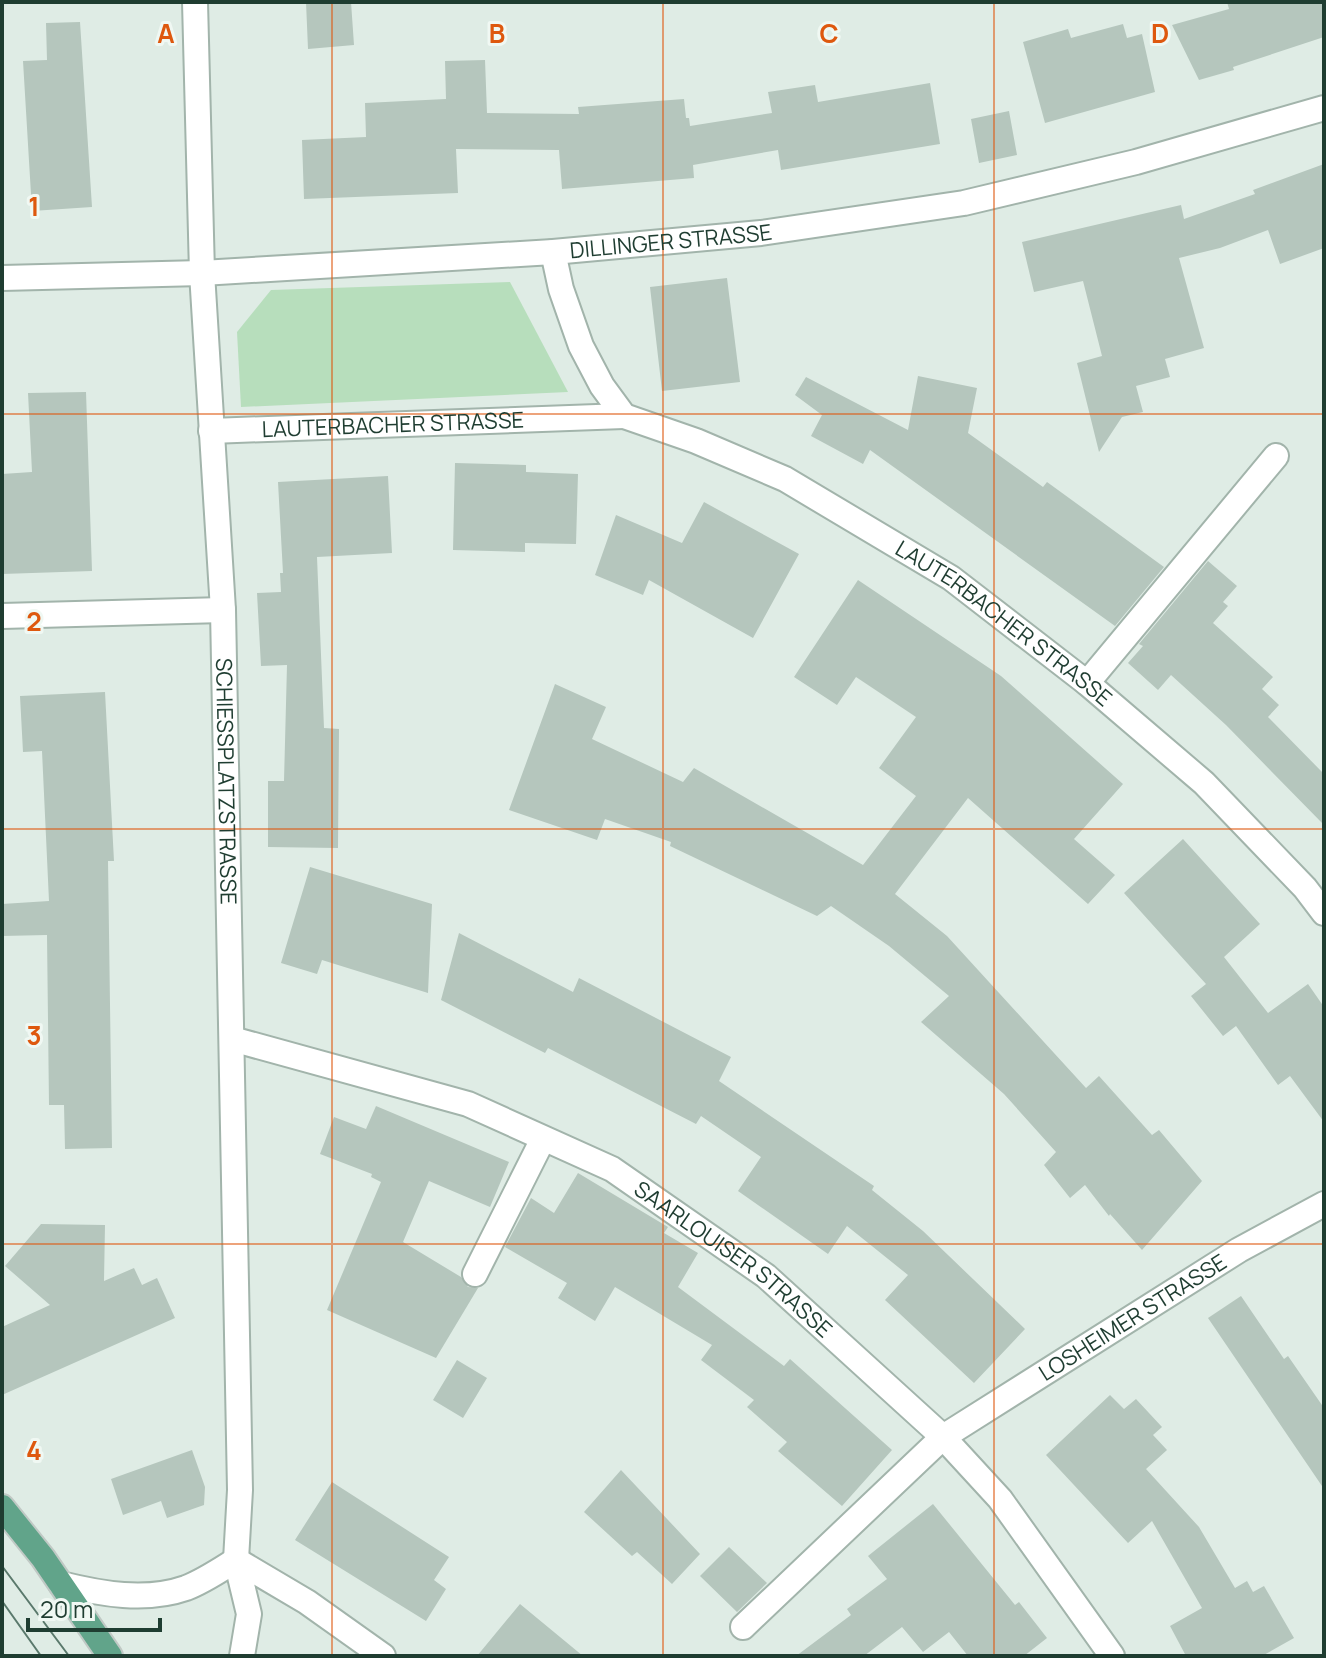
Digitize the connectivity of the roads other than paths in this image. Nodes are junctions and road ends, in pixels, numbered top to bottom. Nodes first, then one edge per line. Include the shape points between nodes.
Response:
1 (195, 2) edge
2 (1324, 108) edge
3 (553, 252) junction
4 (202, 273) junction
5 (2, 278) edge
6 (624, 416) junction
7 (211, 431) junction
8 (1276, 456) dead end
9 (223, 610) junction
10 (2, 616) edge
11 (1087, 683) junction
12 (1324, 913) edge
13 (232, 1039) junction
14 (543, 1139) junction
15 (1324, 1204) edge
16 (475, 1274) dead end
17 (943, 1437) junction
18 (2, 1507) edge
19 (236, 1560) junction
20 (61, 1584) junction
21 (743, 1627) dead end
22 (110, 1656) edge
23 (242, 1656) edge
24 (383, 1656) edge
25 (1112, 1656) edge

1 - 4 street, SCHIESSPLATZSTRASSE
2 - 3 street, DILLINGER STRASSE via 1136,162 964,203 761,233
3 - 4 street, DILLINGER STRASSE
3 - 6 street via 581,346
4 - 5 street, DILLINGER STRASSE
4 - 7 street, SCHIESSPLATZSTRASSE
6 - 7 street, LAUTERBACHER STRASSE
6 - 11 street, LAUTERBACHER STRASSE via 785,479 951,578
7 - 9 street, SCHIESSPLATZSTRASSE
8 - 11 street
9 - 10 street
9 - 13 street, SCHIESSPLATZSTRASSE
11 - 12 street, LAUTERBACHER STRASSE via 1204,783
13 - 14 street, SAARLOUISER STRASSE via 468,1104
13 - 19 street, SCHIESSPLATZSTRASSE via 240,1490
14 - 16 street
14 - 17 street, SAARLOUISER STRASSE via 612,1169 766,1276
15 - 17 street, LOSHEIMER STRASSE via 1239,1250
17 - 21 street, LOSHEIMER STRASSE
17 - 25 street, SAARLOUISER STRASSE via 1000,1499
18 - 20 main road
19 - 20 street via 204,1580 168,1593 120,1595
19 - 23 street, SCHIESSPLATZSTRASSE via 249,1614
19 - 24 street
20 - 22 main road

